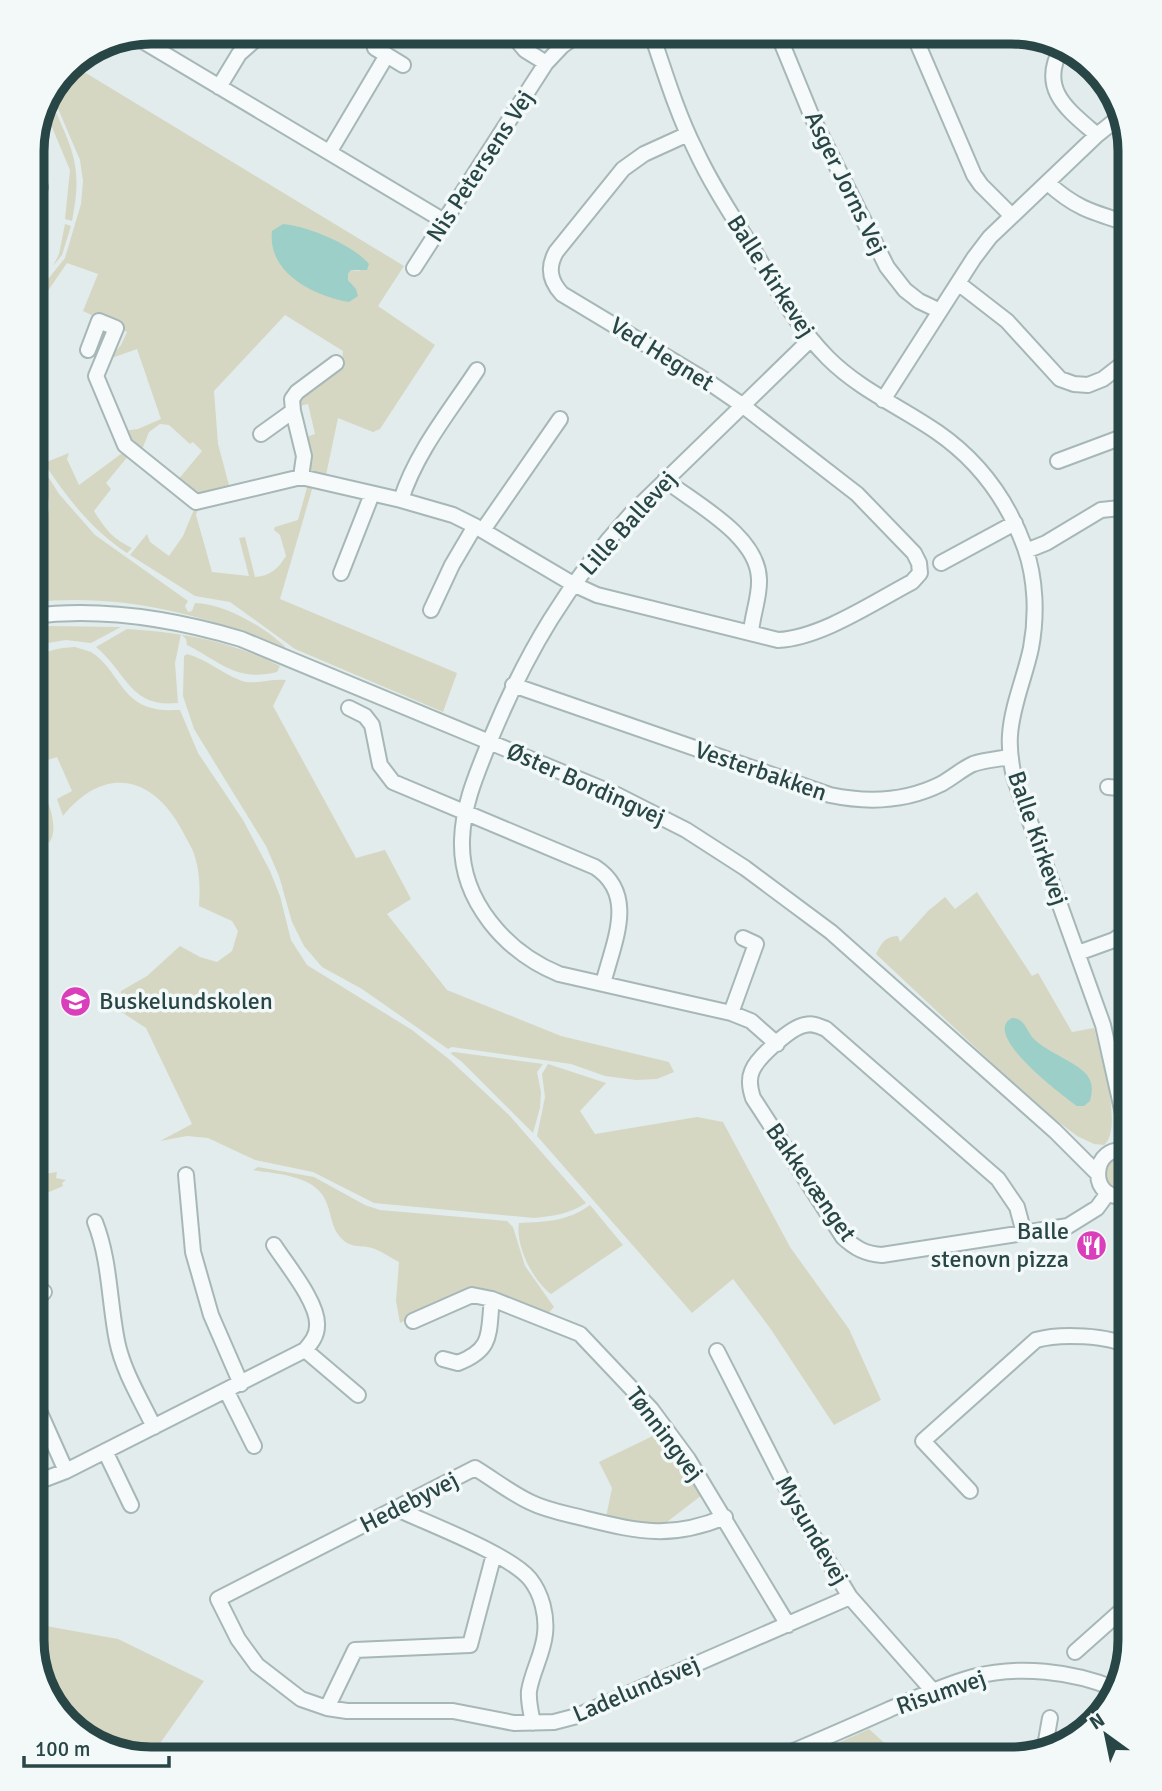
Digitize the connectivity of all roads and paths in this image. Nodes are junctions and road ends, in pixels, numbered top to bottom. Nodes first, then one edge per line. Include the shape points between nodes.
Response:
1 (148, 44) edge
2 (250, 44) edge
3 (520, 44) edge
4 (565, 44) edge
5 (655, 44) edge
6 (782, 44) edge
7 (918, 44) edge
8 (1058, 55) edge
9 (546, 63) junction
10 (403, 65) dead end
11 (219, 87) junction
12 (1114, 121) edge
13 (688, 134) junction
14 (1097, 135) junction
15 (330, 151) junction
16 (1048, 183) junction
17 (1012, 216) junction
18 (1118, 220) edge
19 (444, 221) junction
20 (414, 268) dead end
21 (958, 283) junction
22 (940, 311) junction
23 (811, 339) junction
24 (88, 350) dead end
25 (329, 363) dead end
26 (1118, 367) edge
27 (477, 370) dead end
28 (883, 400) junction
29 (742, 405) junction
30 (292, 411) junction
31 (559, 419) dead end
32 (261, 434) dead end
33 (1118, 438) edge
34 (1058, 461) dead end
35 (301, 477) junction
36 (665, 480) junction
37 (372, 494) junction
38 (401, 499) junction
39 (1118, 508) edge
40 (1015, 523) junction
41 (479, 528) junction
42 (1026, 551) junction
43 (942, 563) dead end
44 (341, 573) dead end
45 (573, 584) junction
46 (431, 610) dead end
47 (44, 615) edge
48 (751, 633) junction
49 (513, 685) junction
50 (349, 708) dead end
51 (490, 741) junction
52 (1010, 758) junction
53 (1108, 787) dead end
54 (1118, 788) edge
55 (464, 811) junction
56 (1118, 937) edge
57 (743, 938) dead end
58 (1078, 953) junction
59 (603, 984) junction
60 (731, 1013) junction
61 (777, 1044) junction
62 (1118, 1087) edge
63 (1055, 1131) junction
64 (1116, 1154) edge
65 (1097, 1173) junction
66 (186, 1175) dead end
67 (1108, 1193) junction
68 (1118, 1196) edge
69 (95, 1222) dead end
70 (1024, 1233) junction
71 (274, 1245) dead end
72 (492, 1299) junction
73 (413, 1321) dead end
74 (1118, 1340) edge
75 (305, 1350) junction
76 (717, 1351) dead end
77 (443, 1359) dead end
78 (242, 1384) junction
79 (227, 1392) junction
80 (358, 1395) dead end
81 (44, 1422) edge
82 (154, 1427) junction
83 (254, 1446) dead end
84 (105, 1451) junction
85 (66, 1471) junction
86 (44, 1479) edge
87 (970, 1491) dead end
88 (131, 1505) dead end
89 (397, 1509) junction
90 (724, 1517) junction
91 (494, 1554) junction
92 (850, 1597) junction
93 (218, 1599) joint
94 (1118, 1614) edge
95 (788, 1625) junction
96 (1075, 1652) dead end
97 (1108, 1686) edge
98 (933, 1691) junction
99 (327, 1708) junction
100 (1050, 1718) dead end
101 (533, 1723) junction
102 (1046, 1741) edge
103 (803, 1747) edge

1 - 11 street
2 - 11 street
3 - 9 street, Nis Petersens Vej
4 - 9 street, Nis Petersens Vej
5 - 13 street, Balle Kirkevej
6 - 22 street, Asger Jorns Vej via 812,117 887,267 905,290
7 - 17 street via 974,175
8 - 14 street via 1052,79 1059,99
9 - 19 street, Nis Petersens Vej
10 - 15 street via 381,52
11 - 15 street
12 - 14 street
13 - 23 street, Balle Kirkevej via 715,187
13 - 29 street, Ved Hegnet via 644,154 624,169 556,252 551,276 562,294
14 - 16 street
15 - 19 street
16 - 17 street
16 - 18 street via 1081,208
17 - 21 street via 990,237
19 - 20 street, Nis Petersens Vej
21 - 22 street
21 - 26 street via 1007,321 1060,379 1087,385
22 - 28 street
23 - 28 street, Balle Kirkevej via 852,379
23 - 29 street, Lille Ballevej
24 - 35 street via 99,321 116,328 96,376 125,445 196,502
25 - 30 street via 297,392
27 - 38 street via 419,459
28 - 40 street, Balle Kirkevej via 963,452 1003,499
29 - 36 street, Lille Ballevej
29 - 48 street, Ved Hegnet via 857,494 914,553 920,573 912,582 797,639
30 - 32 street
30 - 35 street via 304,456
31 - 41 street
33 - 34 street
35 - 37 street
36 - 45 street, Lille Ballevej via 607,540
36 - 48 street via 733,532 754,558 759,587
37 - 38 street
37 - 44 street
38 - 41 street
39 - 42 street via 1092,514
40 - 42 street, Balle Kirkevej
40 - 43 street
41 - 45 street
41 - 46 street via 452,565
42 - 52 street, Balle Kirkevej via 1035,616 1014,710
45 - 48 street via 597,595
45 - 49 street, Lille Ballevej
47 - 51 street, Øster Bordingvej via 96,613 200,627 241,639
49 - 51 street, Lille Ballevej
49 - 52 street, Vesterbakken via 858,801 914,794 972,765
50 - 55 street via 372,725 380,765 393,782
51 - 55 street
51 - 63 street, Øster Bordingvej via 617,795 686,830 745,868 831,932
52 - 58 street, Balle Kirkevej via 1018,794
53 - 54 street
55 - 59 street via 466,870 472,890 498,933 539,965
55 - 59 street via 595,867 614,883 620,911
56 - 58 street
57 - 60 street via 756,944
58 - 62 street, Balle Kirkevej
59 - 60 street
60 - 61 street via 751,1021
61 - 70 street, Bakkevænget via 806,1024 826,1029 998,1179 1017,1207
61 - 70 street, Bakkevænget via 751,1071 753,1098 843,1237 856,1248 881,1255
63 - 64 street, Øster Bordingvej
63 - 65 street, Øster Bordingvej
64 - 65 street, Balle Kirkevej
65 - 67 street, Øster Bordingvej
66 - 78 street via 192,1252 211,1315
67 - 68 street
67 - 70 street, Bakkevænget via 1097,1208 1068,1226
69 - 82 street via 107,1265 117,1343
71 - 75 street via 315,1310 318,1325
72 - 73 street, Tønningvej via 464,1297
72 - 77 street via 487,1342 481,1351 458,1363
72 - 90 street, Tønningvej via 580,1334 652,1409
74 - 87 street via 1051,1336 1036,1340 923,1441
75 - 78 street
75 - 80 street
76 - 92 street, Mysundevej via 801,1516
78 - 79 street
79 - 82 street
79 - 83 street
81 - 85 street
82 - 84 street
84 - 85 street
84 - 88 street
85 - 86 street
89 - 90 street, Hedebyvej via 475,1468 529,1502 635,1531 686,1530
89 - 91 street
89 - 93 street, Hedebyvej
90 - 95 street, Tønningvej
91 - 99 street via 470,1645 355,1650
91 - 101 street via 530,1579 541,1598 545,1635 529,1694
92 - 95 street, Ladelundsvej
92 - 98 street, Mysundevej
93 - 99 street, Ladelundsvej via 257,1665 301,1699
94 - 96 street
95 - 101 street, Ladelundsvej via 577,1716
97 - 98 street, Risumvej via 1073,1675 1014,1671 974,1677
98 - 103 street, Risumvej
99 - 101 street, Ladelundsvej via 347,1712 453,1711
100 - 102 street

